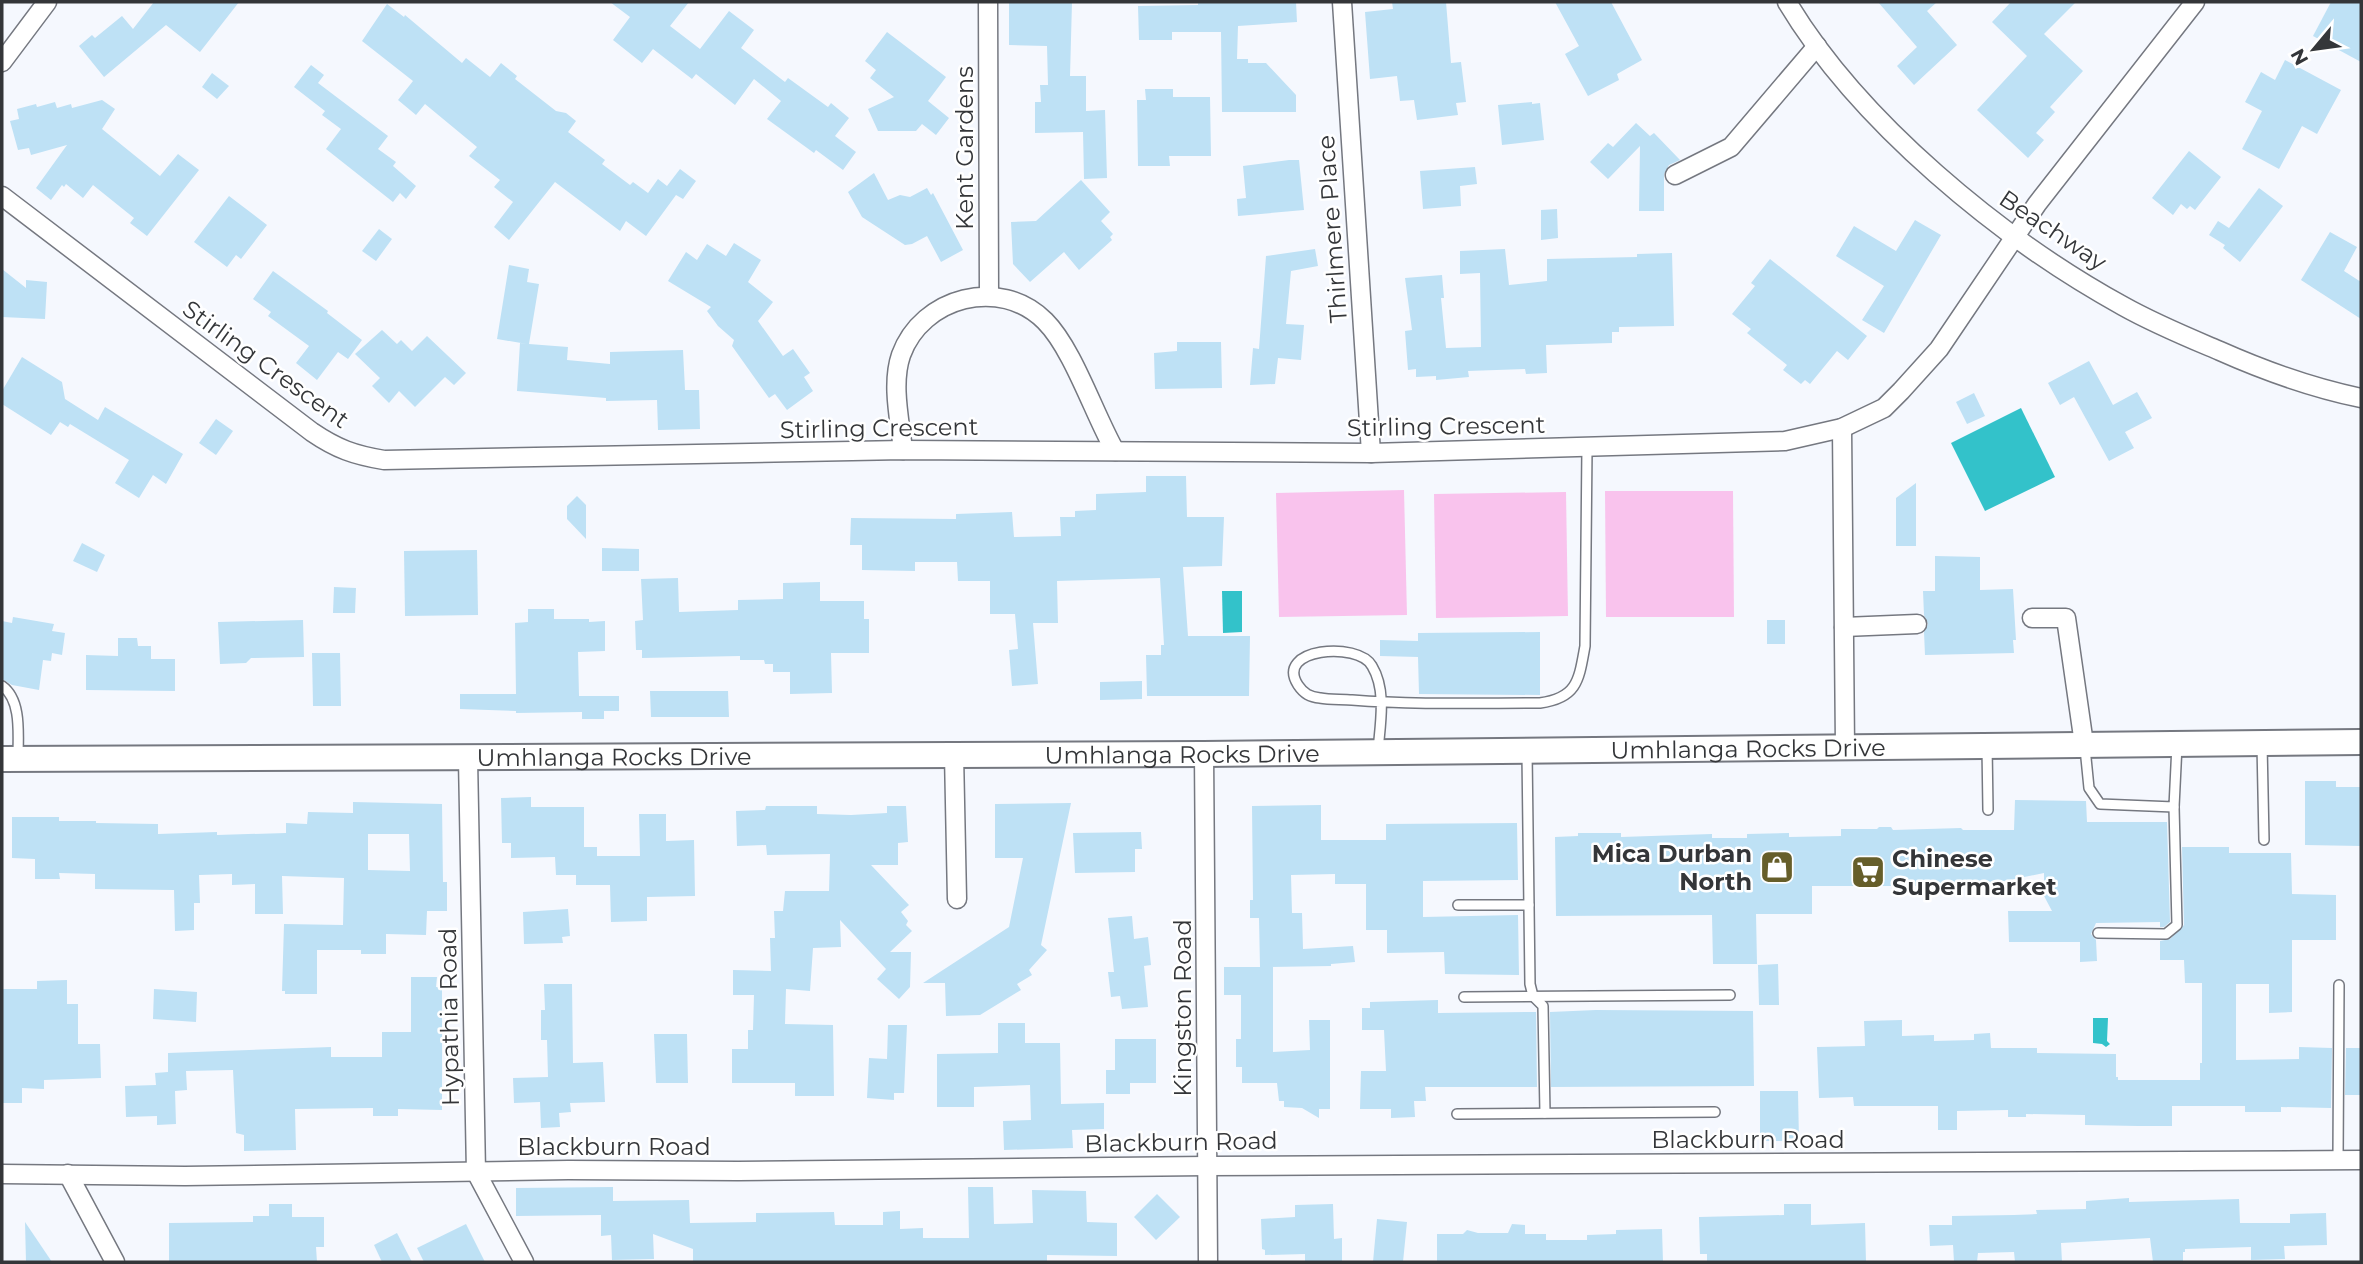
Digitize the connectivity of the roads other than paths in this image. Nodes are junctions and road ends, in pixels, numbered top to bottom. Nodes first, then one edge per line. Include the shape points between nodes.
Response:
1 (47, 2) edge
2 (988, 2) edge
3 (1342, 2) edge
4 (1787, 2) edge
5 (2195, 2) edge
6 (1817, 46) junction
7 (2, 62) edge
8 (1675, 176) dead end
9 (2, 196) edge
10 (2015, 236) junction
11 (989, 295) junction
12 (2361, 398) edge
13 (1842, 428) junction
14 (1587, 448) junction
15 (903, 450) junction
16 (1115, 451) junction
17 (1371, 453) junction
18 (2032, 618) dead end
19 (1917, 624) dead end
20 (1844, 627) junction
21 (2, 686) edge
22 (1382, 702) junction
23 (2361, 742) edge
24 (2177, 743) junction
25 (2262, 743) junction
26 (2084, 744) junction
27 (1987, 745) junction
28 (1845, 747) junction
29 (1527, 751) junction
30 (1378, 752) junction
31 (954, 754) junction
32 (1204, 754) junction
33 (468, 758) junction
34 (10, 759) edge
35 (2174, 807) junction
36 (1988, 810) dead end
37 (2264, 841) dead end
38 (957, 899) dead end
39 (1458, 905) dead end
40 (1529, 905) junction
41 (2098, 933) dead end
42 (2339, 985) dead end
43 (1730, 995) dead end
44 (1533, 996) junction
45 (1464, 997) dead end
46 (1715, 1112) dead end
47 (1545, 1113) junction
48 (1457, 1114) dead end
49 (2338, 1160) junction
50 (2361, 1160) edge
51 (1208, 1166) junction
52 (477, 1172) junction
53 (2, 1174) edge
54 (68, 1174) junction
55 (116, 1262) edge
56 (524, 1262) edge
57 (1208, 1262) edge

1 - 7 street
2 - 11 street, Kent Gardens
3 - 17 street, Thirlmere Place
4 - 6 street, Beachway
5 - 10 street, Stirling Crescent
6 - 8 street via 1731,147
6 - 10 street, Beachway via 1905,144 1962,197
9 - 15 street, Stirling Crescent via 312,432 358,456 384,460
10 - 12 street, Beachway via 2121,305 2167,329 2270,373
10 - 13 street, Stirling Crescent via 1939,349 1884,408
11 - 15 street via 937,310 910,339 901,356 897,385
11 - 16 street via 1021,303 1044,320 1063,344
13 - 14 street, Stirling Crescent via 1784,441
13 - 20 street
14 - 17 street, Stirling Crescent
14 - 22 lane via 1585,646 1573,689 1554,701 1540,703
15 - 16 street, Stirling Crescent
16 - 17 street, Stirling Crescent
18 - 26 street via 2066,618
19 - 20 street
20 - 28 street
21 - 34 lane via 15,708
22 - 22 lane via 1305,694 1295,679 1296,666 1309,654 1356,653 1372,666
22 - 30 lane
23 - 25 main road, Umhlanga Rocks Drive
24 - 25 main road, Umhlanga Rocks Drive
24 - 26 main road, Umhlanga Rocks Drive
24 - 35 lane
25 - 37 lane
26 - 27 main road, Umhlanga Rocks Drive
26 - 35 lane via 2089,788 2100,804
27 - 28 main road, Umhlanga Rocks Drive
27 - 36 lane
28 - 29 main road, Umhlanga Rocks Drive
29 - 30 main road, Umhlanga Rocks Drive
29 - 40 lane
30 - 32 main road, Umhlanga Rocks Drive
31 - 32 main road, Umhlanga Rocks Drive
31 - 33 main road, Umhlanga Rocks Drive
31 - 38 street
32 - 51 street, Kingston Road
33 - 34 main road, Umhlanga Rocks Drive
33 - 52 street, Hypathia Road
35 - 41 lane via 2177,925 2166,934
39 - 40 lane
40 - 44 lane
42 - 49 lane
43 - 44 lane
44 - 45 lane
44 - 47 lane via 1543,1006
46 - 47 lane
47 - 48 lane
49 - 50 street, Blackburn Road
49 - 51 street, Blackburn Road
51 - 52 street, Blackburn Road
51 - 57 street, Kingston Road
52 - 54 street, Blackburn Road
52 - 56 street, Hypathia Road
53 - 54 street, Blackburn Road
54 - 55 street

